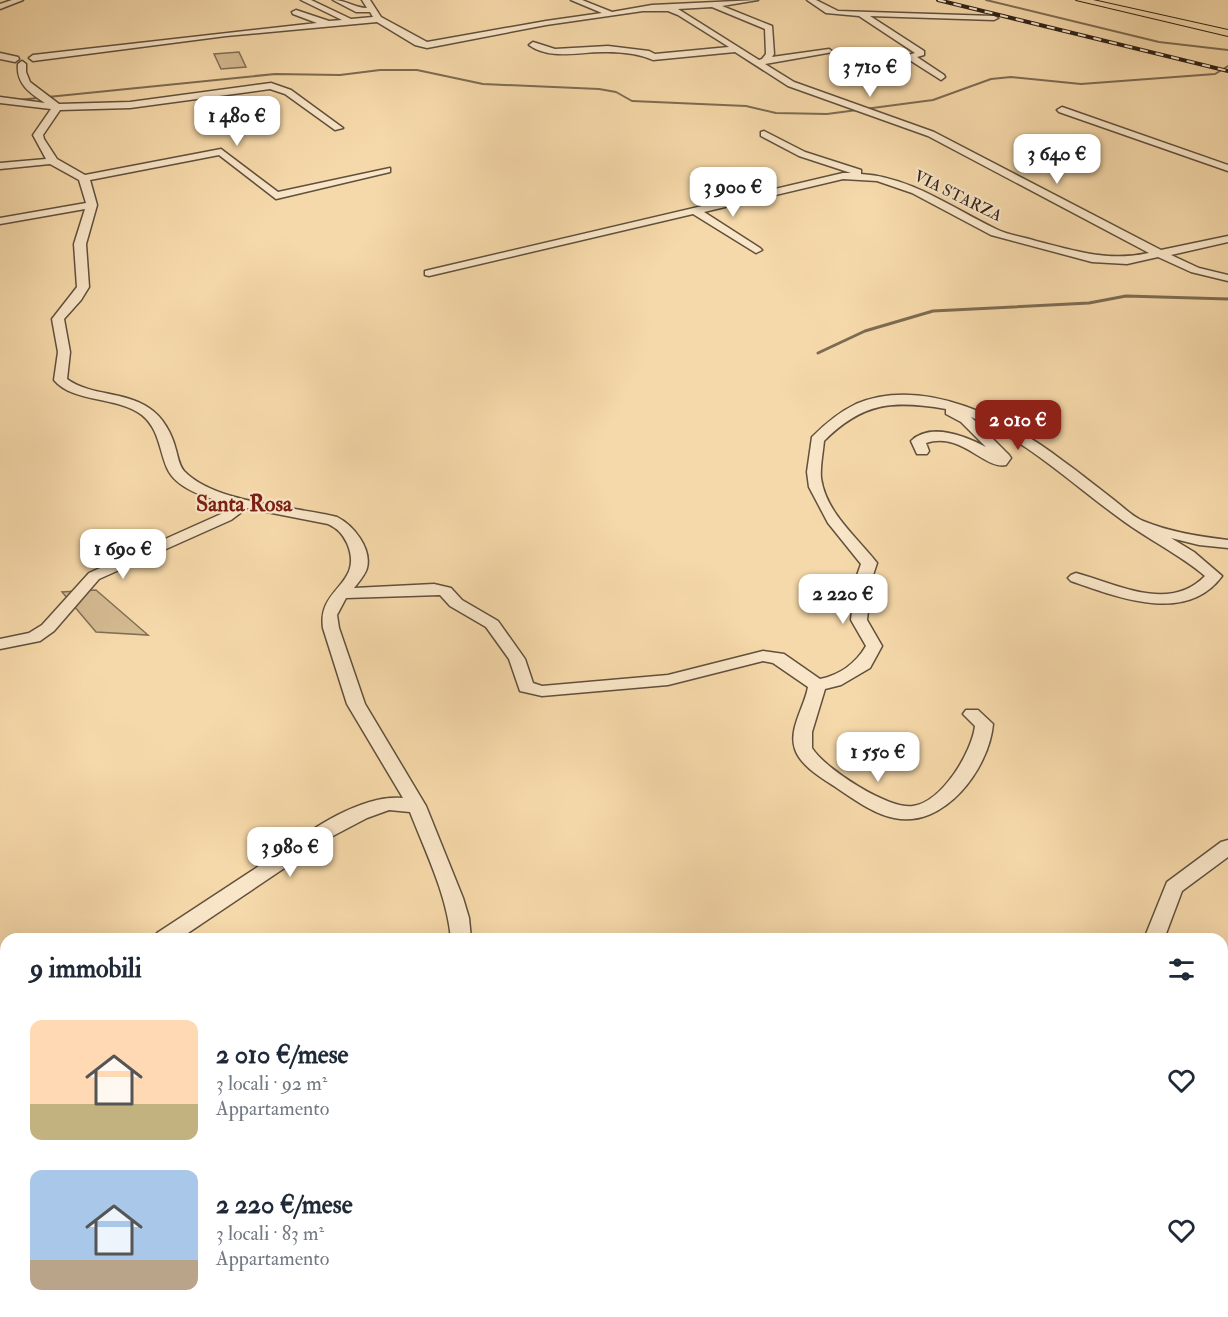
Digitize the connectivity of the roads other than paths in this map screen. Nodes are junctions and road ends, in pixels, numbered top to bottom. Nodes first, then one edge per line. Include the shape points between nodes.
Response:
1 (8, 0) edge
2 (19, 0) edge
3 (305, 0) edge
4 (337, 0) edge
5 (366, 0) edge
6 (575, 0) edge
7 (754, 0) edge
8 (811, 0) edge
9 (1081, 0) edge
10 (732, 1) edge
11 (716, 5) junction
12 (0, 7) edge
13 (683, 8) junction
14 (296, 12) dead end
15 (694, 13) junction
16 (860, 14) junction
17 (612, 15) junction
18 (994, 18) dead end
19 (358, 19) junction
20 (702, 25) junction
21 (1228, 33) edge
22 (533, 45) dead end
23 (738, 49) junction
24 (829, 52) dead end
25 (0, 56) edge
26 (18, 61) junction
27 (761, 62) junction
28 (941, 77) dead end
29 (0, 100) edge
30 (52, 105) junction
31 (1062, 110) dead end
32 (338, 128) dead end
33 (764, 134) dead end
34 (52, 161) junction
35 (0, 166) edge
36 (1228, 168) edge
37 (386, 170) dead end
38 (84, 178) junction
39 (878, 178) junction
40 (92, 205) junction
41 (695, 211) junction
42 (0, 221) edge
43 (1228, 239) edge
44 (756, 250) dead end
45 (1160, 254) junction
46 (429, 273) dead end
47 (1228, 278) edge
48 (923, 401) junction
49 (922, 451) dead end
50 (245, 503) junction
51 (1137, 524) junction
52 (1228, 544) edge
53 (1076, 578) dead end
54 (340, 593) junction
55 (0, 644) edge
56 (817, 686) junction
57 (972, 714) dead end
58 (417, 806) junction
59 (1228, 847) edge
60 (173, 933) edge
61 (460, 933) edge
62 (1156, 933) edge

1 - 12 street
2 - 12 street
3 - 19 street
4 - 19 street via 359,10
5 - 19 street
6 - 17 street
7 - 10 street
8 - 16 street via 829,11
9 - 21 main road
10 - 11 street
10 - 13 street
11 - 13 street
11 - 15 street
11 - 27 street via 769,28 770,54
13 - 15 street
13 - 17 street
13 - 20 street
14 - 19 street via 319,22
15 - 20 street
16 - 18 street
16 - 28 street via 921,53 911,57
17 - 19 street via 427,45 386,25
19 - 26 street
20 - 23 street
22 - 23 street via 554,52 608,49 653,57
23 - 27 street
24 - 27 street
25 - 26 street
26 - 30 street via 24,82
27 - 45 street via 791,84 955,144
29 - 30 street
30 - 32 street via 130,105 271,86 288,92
30 - 34 street via 38,135
31 - 36 street
33 - 39 street via 802,154
34 - 35 street
34 - 38 street
37 - 38 street via 276,196 221,152
38 - 40 street
39 - 41 street, VIA STARZA via 843,176
39 - 45 street, VIA STARZA via 916,191 995,233 1057,251 1109,262
40 - 42 street
40 - 50 street via 80,244 83,287 58,319 64,352 60,380 74,389 121,398 146,412 165,438 177,472 204,489
41 - 44 street
41 - 46 street, VIA STARZA
43 - 45 street, VIA STARZA
45 - 47 street via 1195,270
48 - 49 street via 966,419 1004,458 1001,462 968,441 945,436 918,441
48 - 51 street via 951,404 999,422
48 - 56 street via 895,399 849,411 817,440 814,478 818,491 838,530 869,563 859,620 874,646 864,664 835,681
50 - 54 street via 332,520 344,526 359,554 359,568
50 - 55 street via 231,515 94,576 48,628 34,637
51 - 52 street via 1198,541
51 - 53 street via 1189,555 1214,576 1208,585 1167,600 1107,589
54 - 56 street via 445,591 456,603 492,624 517,659 526,687 542,691 668,680 763,656 778,658
54 - 58 street via 329,615 356,704
56 - 57 street via 802,735 803,750 838,781 892,812 915,813 929,806 962,775 985,736 984,724
58 - 60 street via 388,803 360,813 322,833
58 - 61 street via 453,898
59 - 62 street via 1174,887

